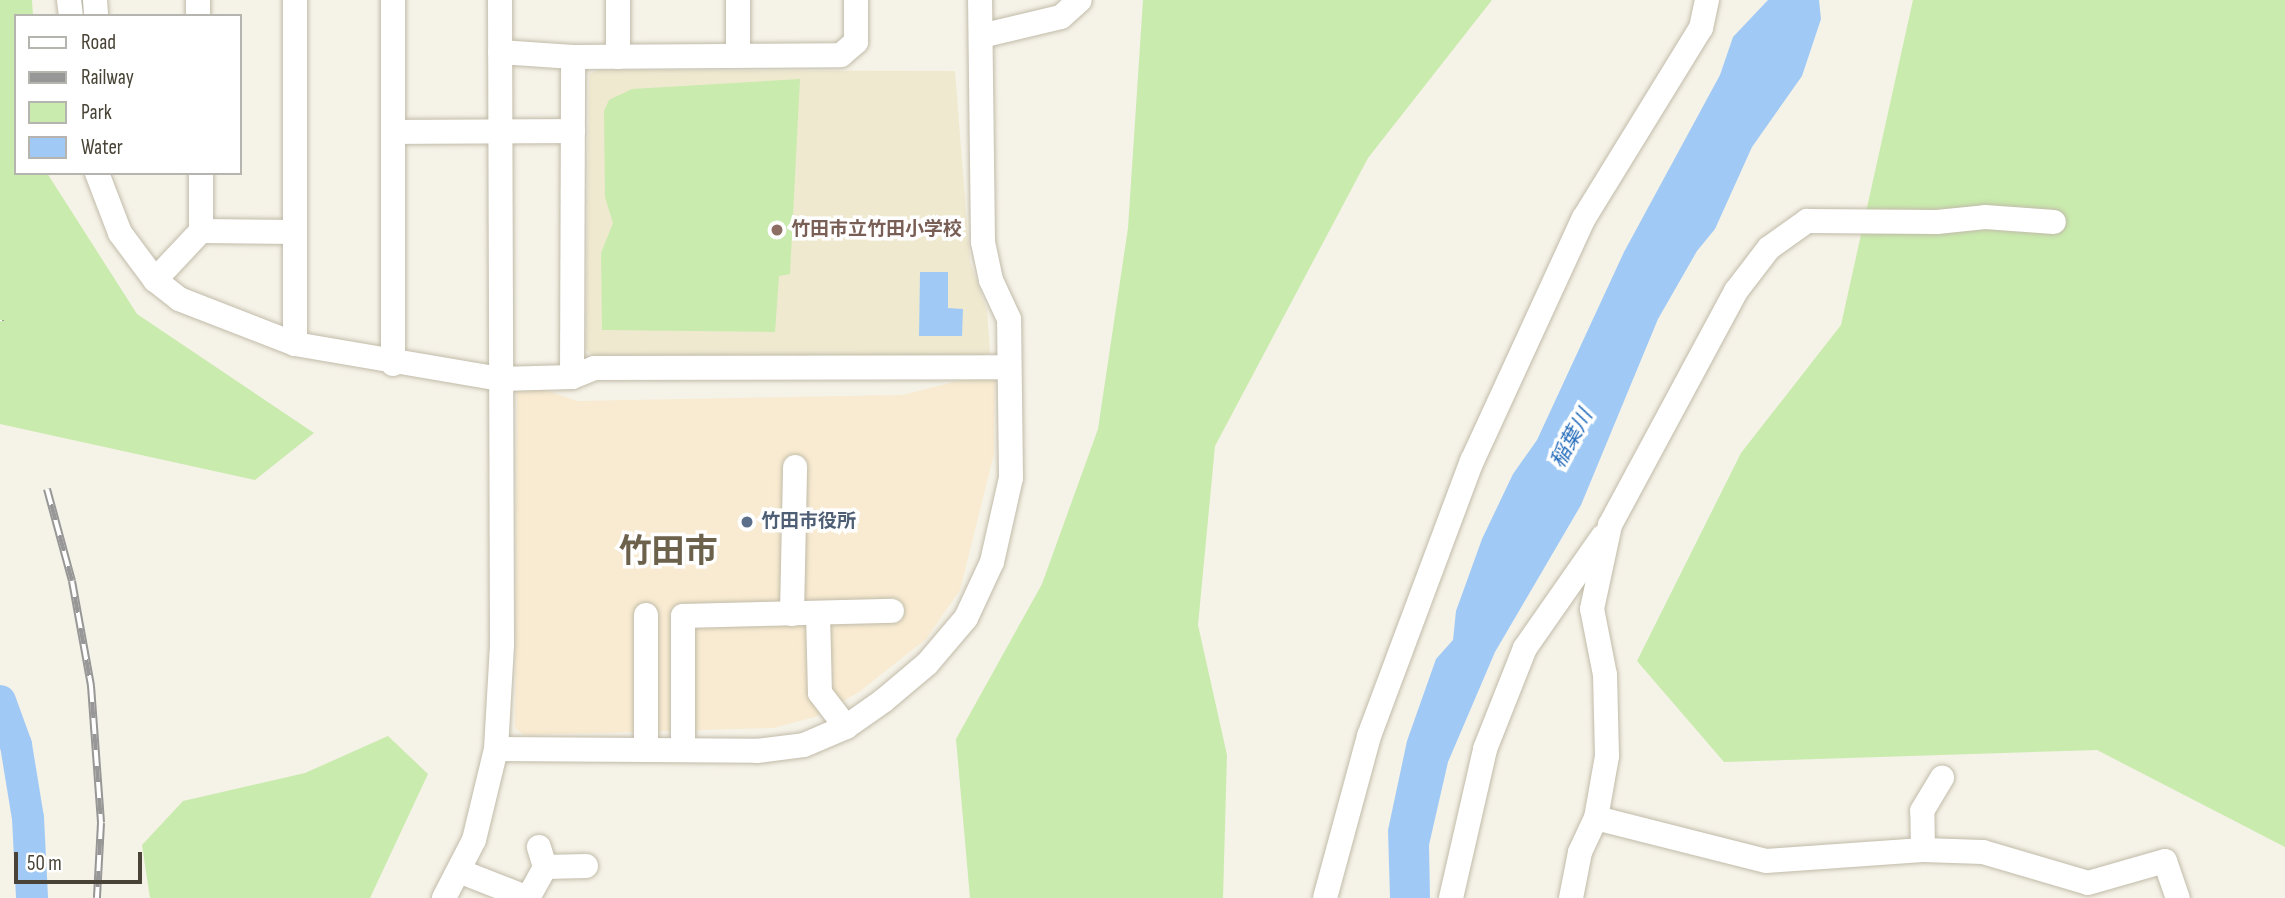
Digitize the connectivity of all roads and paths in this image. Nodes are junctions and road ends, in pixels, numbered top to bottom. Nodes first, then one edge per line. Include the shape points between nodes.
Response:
1 (295, 0) edge
2 (393, 0) edge
3 (500, 0) edge
4 (618, 0) edge
5 (738, 0) edge
6 (856, 0) edge
7 (980, 0) edge
8 (1080, 0) edge
9 (1707, 0) edge
10 (981, 36) junction
11 (500, 52) junction
12 (738, 55) junction
13 (573, 57) junction
14 (618, 57) junction
15 (500, 131) junction
16 (573, 131) junction
17 (393, 132) junction
18 (98, 175) edge
19 (201, 175) edge
20 (2053, 222) dead end
21 (201, 231) junction
22 (295, 232) junction
23 (155, 280) junction
24 (295, 344) junction
25 (393, 364) junction
26 (1009, 367) junction
27 (572, 377) junction
28 (499, 379) junction
29 (794, 467) dead end
30 (1611, 525) junction
31 (892, 611) dead end
32 (818, 613) junction
33 (792, 614) junction
34 (646, 615) dead end
35 (647, 643) junction
36 (681, 643) junction
37 (846, 727) junction
38 (646, 749) junction
39 (683, 749) junction
40 (496, 750) junction
41 (1941, 778) dead end
42 (1596, 818) junction
43 (1923, 850) junction
44 (586, 866) dead end
45 (459, 871) junction
46 (2086, 890) edge
47 (444, 898) edge
48 (528, 898) edge
49 (1325, 898) edge
50 (1451, 898) edge
51 (1570, 898) edge
52 (2178, 898) edge

1 - 22 street
2 - 17 street
3 - 11 street
4 - 14 street
5 - 12 street
6 - 12 street via 856,42 842,55
7 - 10 street
8 - 10 street via 1061,17
9 - 49 street via 1701,28 1584,218 1472,461 1369,736
10 - 26 street via 983,242 991,279 1009,319
11 - 13 street
11 - 15 street
12 - 14 street
13 - 14 street
13 - 16 street
15 - 16 street
15 - 17 street
15 - 28 street
16 - 27 street
17 - 25 street
18 - 23 street via 120,233
19 - 21 street
20 - 30 street via 1985,217 1937,222 1807,221 1769,248 1736,291
21 - 22 street
21 - 23 street
22 - 24 street
23 - 24 street via 179,299
24 - 25 street
25 - 28 street
26 - 27 street via 594,368
26 - 37 street via 1011,478 992,562 965,618 927,664
27 - 28 street
28 - 40 street via 502,644
29 - 33 street
30 - 42 street via 1592,609 1605,675 1607,742
30 - 50 street via 1525,648 1485,749
31 - 32 street
32 - 33 street
32 - 37 street via 820,693
33 - 36 street via 683,616
34 - 35 street
35 - 36 street
35 - 38 street
36 - 39 street
37 - 39 street via 804,745 757,751
38 - 39 street
38 - 40 street
40 - 45 street via 478,827
41 - 43 street via 1922,811
42 - 43 street via 1766,861
42 - 51 street via 1580,852
43 - 46 street via 2014,857
44 - 48 street via 542,857
45 - 47 street
45 - 48 street
46 - 52 street via 2165,861

